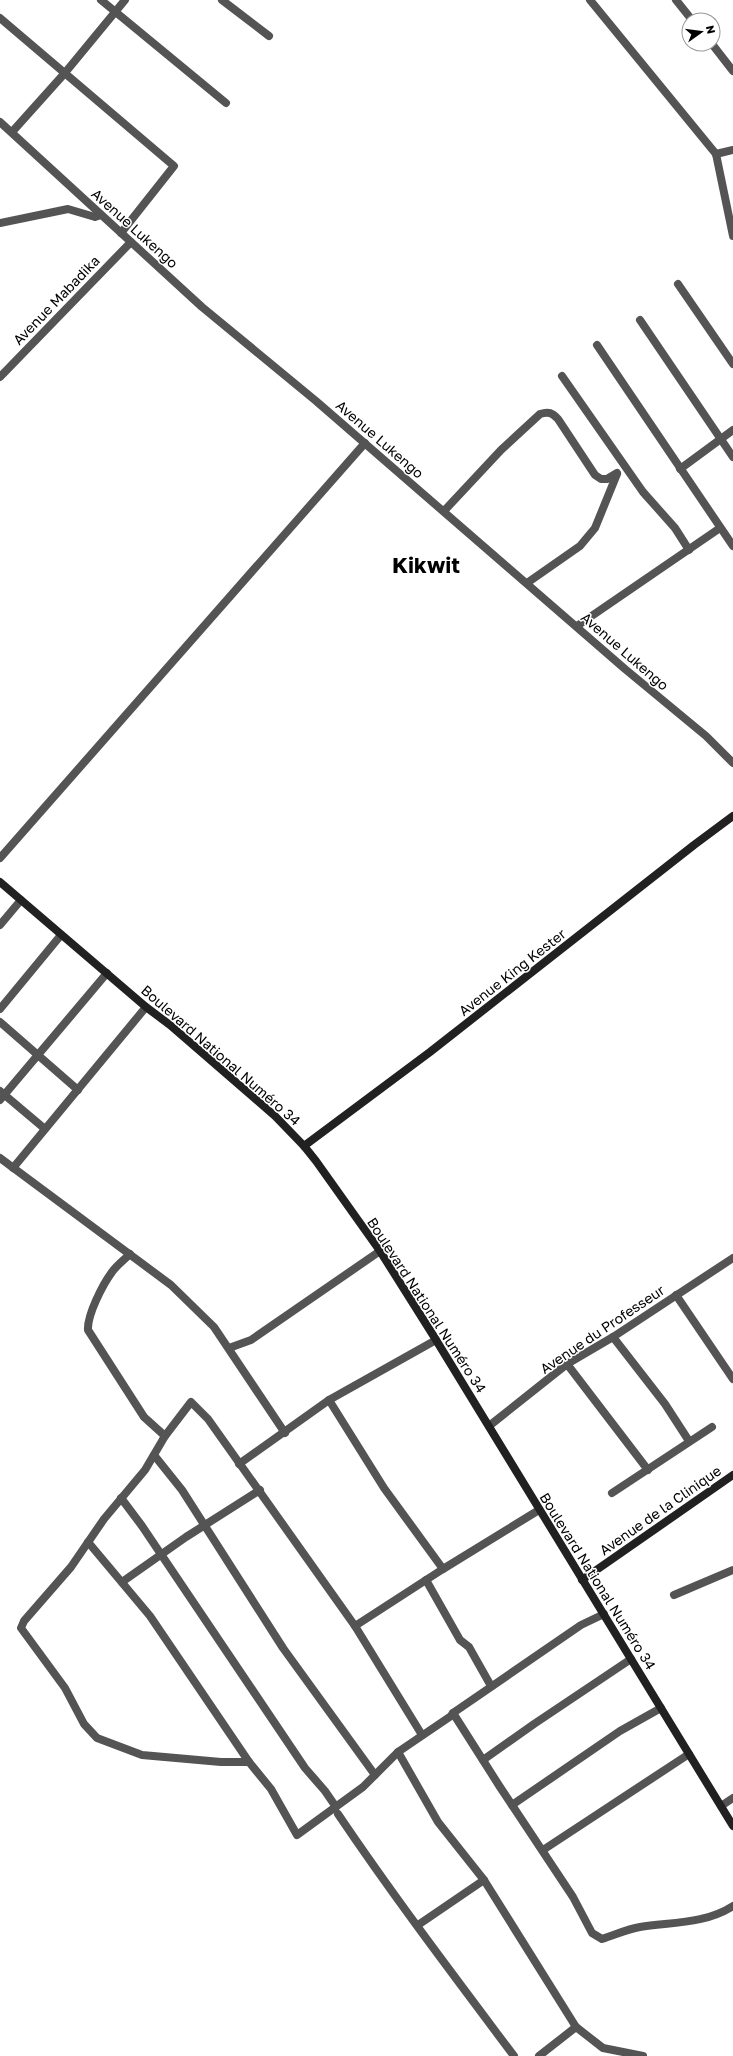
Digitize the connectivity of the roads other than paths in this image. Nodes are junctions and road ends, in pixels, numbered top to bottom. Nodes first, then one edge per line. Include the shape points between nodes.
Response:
1 (101, 0) edge
2 (125, 0) edge
3 (222, 0) edge
4 (590, 0) edge
5 (676, 0) edge
6 (114, 12) junction
7 (686, 12) edge
8 (0, 18) edge
9 (269, 36) dead end
10 (718, 52) edge
11 (733, 71) edge
12 (64, 74) junction
13 (226, 103) dead end
14 (0, 122) edge
15 (12, 132) junction
16 (733, 150) edge
17 (716, 154) junction
18 (102, 215) junction
19 (0, 223) edge
20 (121, 233) junction
21 (733, 236) edge
22 (131, 242) junction
23 (678, 284) dead end
24 (640, 320) dead end
25 (597, 345) dead end
26 (733, 364) edge
27 (0, 376) edge
28 (562, 376) dead end
29 (733, 430) edge
30 (721, 439) junction
31 (365, 443) junction
32 (733, 457) edge
33 (622, 463) junction
34 (680, 469) junction
35 (617, 473) junction
36 (444, 511) junction
37 (720, 528) junction
38 (733, 546) edge
39 (689, 550) junction
40 (527, 584) junction
41 (577, 626) junction
42 (733, 763) edge
43 (733, 816) edge
44 (0, 858) edge
45 (0, 882) edge
46 (21, 900) junction
47 (0, 925) edge
48 (61, 935) junction
49 (106, 973) junction
50 (146, 1007) junction
51 (0, 1009) edge
52 (0, 1022) edge
53 (38, 1055) junction
54 (78, 1090) junction
55 (2, 1095) edge
56 (45, 1129) junction
57 (304, 1146) junction
58 (2, 1161) edge
59 (13, 1168) junction
60 (380, 1251) junction
61 (130, 1254) junction
62 (733, 1258) edge
63 (676, 1295) junction
64 (614, 1337) junction
65 (436, 1340) junction
66 (229, 1348) junction
67 (568, 1364) junction
68 (733, 1379) edge
69 (329, 1400) junction
70 (489, 1426) junction
71 (712, 1427) dead end
72 (284, 1433) junction
73 (165, 1436) junction
74 (689, 1441) junction
75 (154, 1455) junction
76 (240, 1464) junction
77 (648, 1470) junction
78 (733, 1475) edge
79 (260, 1490) junction
80 (612, 1494) dead end
81 (121, 1498) junction
82 (539, 1510) junction
83 (204, 1526) junction
84 (88, 1542) junction
85 (161, 1555) junction
86 (443, 1569) junction
87 (733, 1570) edge
88 (426, 1580) junction
89 (582, 1580) junction
90 (122, 1582) junction
91 (674, 1595) dead end
92 (604, 1614) junction
93 (355, 1626) junction
94 (631, 1659) junction
95 (491, 1686) junction
96 (661, 1708) junction
97 (453, 1713) junction
98 (422, 1735) junction
99 (398, 1752) junction
100 (689, 1754) junction
101 (483, 1760) junction
102 (249, 1762) junction
103 (374, 1775) junction
104 (733, 1798) edge
105 (512, 1805) junction
106 (721, 1806) junction
107 (337, 1811) junction
108 (733, 1826) edge
109 (544, 1850) junction
110 (484, 1880) junction
111 (733, 1906) edge
112 (418, 1925) junction
113 (576, 2026) junction
114 (514, 2056) edge
115 (539, 2056) edge
116 (643, 2056) edge

1 - 6 street
2 - 6 street
3 - 9 street
4 - 17 street
5 - 7 street
6 - 12 street
6 - 13 street
8 - 12 street
10 - 11 street
12 - 15 street
12 - 20 street via 174,166
14 - 15 street, Avenue Lukengo
15 - 18 street, Avenue Lukengo
16 - 17 street
17 - 21 street
18 - 19 street via 95,217 68,209
18 - 20 street, Avenue Lukengo
20 - 22 street, Avenue Lukengo
22 - 27 street, Avenue Mabadika
22 - 31 street, Avenue Lukengo via 202,307
23 - 26 street
24 - 30 street
25 - 34 street
28 - 33 street
29 - 30 street
30 - 32 street
30 - 34 street
31 - 36 street, Avenue Lukengo
31 - 44 street
33 - 35 street
33 - 39 street via 643,492 675,528
34 - 37 street
35 - 36 street via 608,479 601,479 595,475 558,419 552,413 546,412 540,414 501,450
35 - 40 street via 595,528 580,546
36 - 40 street, Avenue Lukengo
37 - 38 street
37 - 39 street
39 - 41 street
40 - 41 street, Avenue Lukengo
41 - 42 street, Avenue Lukengo via 706,736
43 - 57 main road, Avenue King Kester via 430,1052
45 - 46 main road, Boulevard National Numéro 34
46 - 47 street
46 - 48 main road, Boulevard National Numéro 34
48 - 49 main road, Boulevard National Numéro 34
48 - 51 street
49 - 50 main road, Boulevard National Numéro 34
49 - 53 street
50 - 54 street
50 - 57 main road, Boulevard National Numéro 34 via 275,1116
52 - 53 street
53 - 54 street
53 - 55 street
54 - 56 street
55 - 56 street
56 - 59 street
57 - 60 main road, Boulevard National Numéro 34
58 - 59 street
59 - 61 street
60 - 65 main road, Boulevard National Numéro 34
60 - 66 street via 251,1340
61 - 66 street via 171,1285 214,1327
61 - 73 street via 108,1278 91,1312 87,1323 88,1330 144,1417
62 - 63 street, Avenue du Professeur
63 - 64 street, Avenue du Professeur
63 - 68 street
64 - 67 street, Avenue du Professeur
64 - 74 street via 665,1404
65 - 69 street
65 - 70 main road, Boulevard National Numéro 34
66 - 72 street
67 - 70 street, Avenue du Professeur
67 - 77 street
69 - 72 street
69 - 86 street via 384,1488
70 - 82 main road, Boulevard National Numéro 34
71 - 74 street
72 - 76 street
73 - 75 street
73 - 76 street via 191,1402 208,1419
74 - 77 street
75 - 81 street
75 - 83 street via 182,1490
76 - 79 street
77 - 80 street
78 - 89 main road, Avenue de la Clinique
79 - 83 street
79 - 93 street
81 - 84 street
81 - 85 street
82 - 86 street
82 - 89 main road, Boulevard National Numéro 34
83 - 85 street
83 - 103 street via 283,1648
84 - 90 street
84 - 102 street via 21,1628 65,1688 84,1724 97,1738 142,1755
85 - 90 street
85 - 107 street via 305,1768 325,1791
86 - 88 street
87 - 91 street
88 - 93 street
88 - 95 street via 460,1640 469,1647
89 - 92 main road, Boulevard National Numéro 34
90 - 102 street via 150,1616
92 - 94 main road, Boulevard National Numéro 34
92 - 95 street via 581,1625
93 - 98 street
94 - 96 main road, Boulevard National Numéro 34
94 - 101 street
95 - 97 street
96 - 100 main road, Boulevard National Numéro 34
96 - 105 street via 620,1731
97 - 98 street
97 - 101 street
98 - 99 street
99 - 103 street
99 - 110 street via 438,1822
100 - 106 main road, Boulevard National Numéro 34
100 - 109 street
101 - 105 street
102 - 107 street via 270,1789 297,1835
103 - 107 street
104 - 106 street
105 - 109 street
106 - 108 main road, Boulevard National Numéro 34
107 - 112 street via 397,1899
109 - 111 street via 573,1896 592,1934 597,1938 602,1939 639,1928 702,1920
110 - 112 street
110 - 113 street
112 - 114 street
113 - 115 street
113 - 116 street via 603,2048

